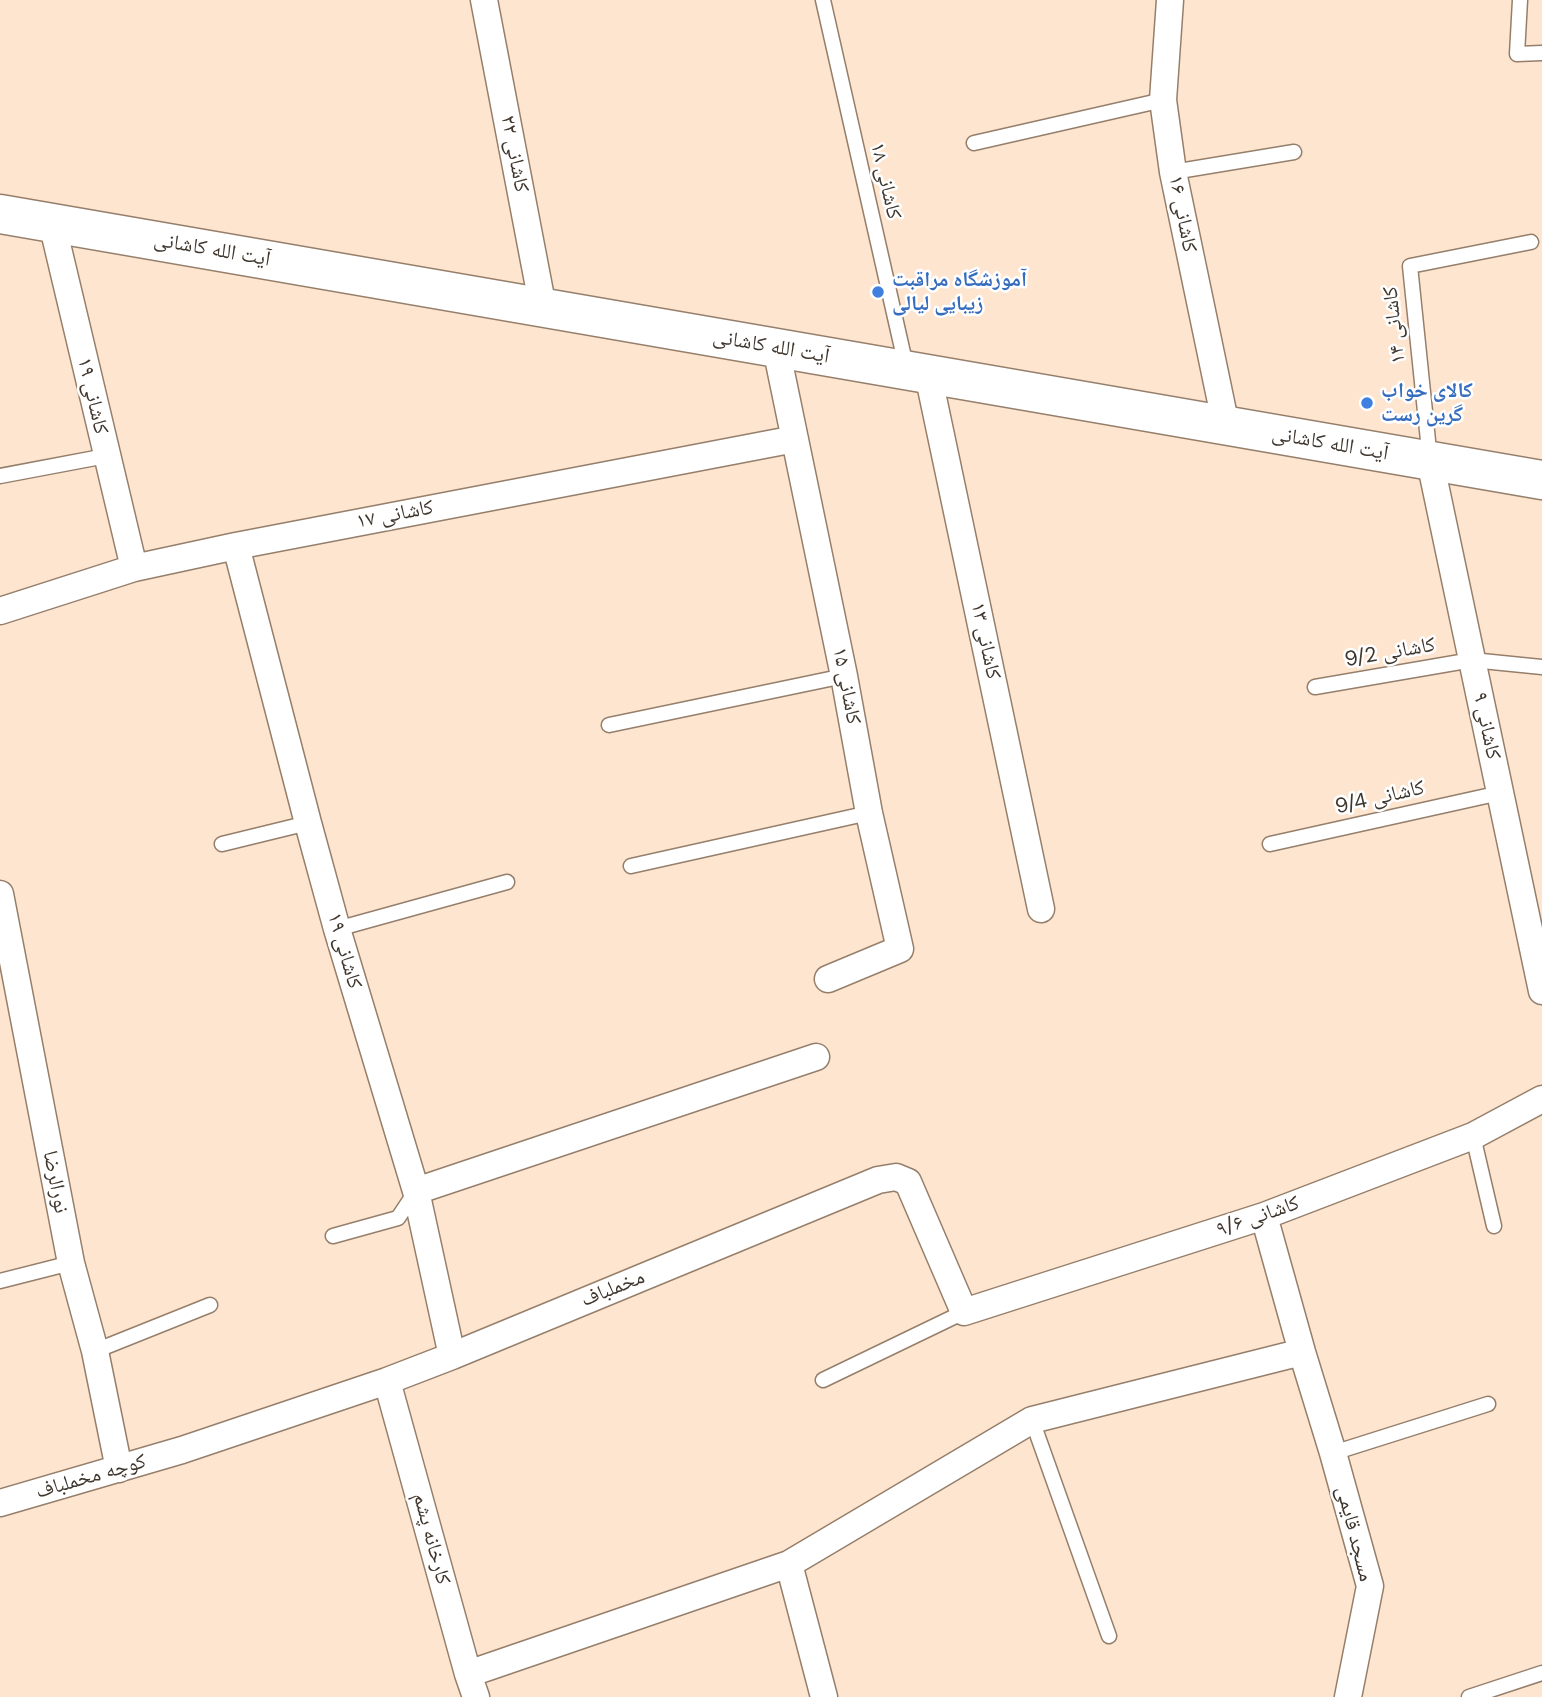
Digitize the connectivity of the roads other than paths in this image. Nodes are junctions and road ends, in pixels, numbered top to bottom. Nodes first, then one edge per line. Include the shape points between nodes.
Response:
1 (484, 0) edge
2 (823, 0) edge
3 (1170, 0) edge
4 (1520, 0) edge
5 (1542, 54) edge
6 (1163, 100) junction
7 (974, 143) dead end
8 (1294, 152) dead end
9 (1173, 172) junction
10 (0, 214) edge
11 (52, 223) junction
12 (1531, 242) dead end
13 (543, 308) junction
14 (776, 348) junction
15 (917, 372) junction
16 (1226, 426) junction
17 (795, 439) junction
18 (106, 456) junction
19 (1430, 461) junction
20 (0, 476) edge
21 (1542, 480) edge
22 (236, 545) junction
23 (134, 568) junction
24 (0, 611) edge
25 (1472, 660) junction
26 (1542, 667) edge
27 (844, 676) junction
28 (1315, 687) dead end
29 (609, 725) dead end
30 (1500, 793) junction
31 (869, 813) junction
32 (308, 822) junction
33 (222, 844) dead end
34 (1270, 844) dead end
35 (631, 866) dead end
36 (507, 882) dead end
37 (0, 894) edge
38 (1041, 909) dead end
39 (337, 929) junction
40 (828, 979) dead end
41 (1542, 991) edge
42 (816, 1058) dead end
43 (1542, 1099) edge
44 (1473, 1136) junction
45 (416, 1191) junction
46 (1264, 1216) junction
47 (1494, 1226) dead end
48 (333, 1236) dead end
49 (71, 1263) junction
50 (0, 1281) edge
51 (210, 1305) dead end
52 (964, 1312) junction
53 (94, 1351) junction
54 (1302, 1352) junction
55 (452, 1356) junction
56 (823, 1380) dead end
57 (387, 1381) junction
58 (1488, 1404) dead end
59 (1032, 1420) junction
60 (183, 1450) joint
61 (1333, 1453) junction
62 (119, 1469) junction
63 (0, 1503) edge
64 (789, 1564) junction
65 (1109, 1636) dead end
66 (1542, 1673) edge
67 (472, 1686) edge
68 (824, 1697) edge
69 (1348, 1697) edge
70 (1469, 1697) edge

1 - 13 street, کاشانی ۲۲
2 - 15 lane, کاشانی ۱۸
3 - 6 street, کاشانی ۱۶
4 - 5 lane via 1517,54
6 - 7 lane
6 - 9 street, کاشانی ۱۶
8 - 9 lane
9 - 16 street, کاشانی ۱۶
10 - 11 main road, آیت الله کاشانی
11 - 13 main road, آیت الله کاشانی
11 - 18 street, کاشانی ۱۹
12 - 19 lane, کاشانی ۱۴ via 1410,266
13 - 14 main road, آیت الله کاشانی
14 - 15 main road, آیت الله کاشانی
14 - 17 street, کاشانی ۱۵
15 - 16 main road, آیت الله کاشانی
15 - 38 street, کاشانی ۱۳
16 - 19 main road, آیت الله کاشانی
17 - 22 street, کاشانی ۱۷
17 - 27 street, کاشانی ۱۵
18 - 20 lane
18 - 23 street, کاشانی ۱۹
19 - 21 main road, آیت الله کاشانی
19 - 25 street, کاشانی ۹
22 - 23 street, کاشانی ۱۷
22 - 32 street, کاشانی ۱۹
23 - 24 street, کاشانی ۱۷
25 - 26 lane, کاشانی 9/2
25 - 28 lane, کاشانی 9/2
25 - 30 street, کاشانی ۹
27 - 29 lane
27 - 31 street, کاشانی ۱۵
30 - 34 lane, کاشانی 9/4
30 - 41 street, کاشانی ۹
31 - 35 lane
31 - 40 street, کاشانی ۱۵ via 900,948
32 - 33 lane
32 - 39 street, کاشانی ۱۹
36 - 39 lane
37 - 49 street, نورالرضا
39 - 45 street, کاشانی ۱۹
42 - 45 street
43 - 44 street, کاشانی ۹/۶
44 - 46 street, کاشانی ۹/۶
44 - 47 lane
45 - 48 lane via 398,1217
45 - 55 street, کاشانی ۱۹
46 - 52 street, کاشانی ۹/۶
46 - 54 street, مسجد قایمی
49 - 50 lane
49 - 53 street, نورالرضا
51 - 53 lane
52 - 55 street, مخملباف via 908,1182 897,1177 878,1180
52 - 56 lane
53 - 62 street, نورالرضا
54 - 59 street
54 - 61 street, مسجد قایمی
55 - 57 street, مخملباف
57 - 60 street, مخملباف
57 - 67 street, کارخانه پشم
58 - 61 lane
59 - 64 street
59 - 65 lane
60 - 62 street, کوچه مخملباف
61 - 69 street, مسجد قایمی via 1370,1586
62 - 63 street, کوچه مخملباف
64 - 67 street
64 - 68 street
66 - 70 lane

